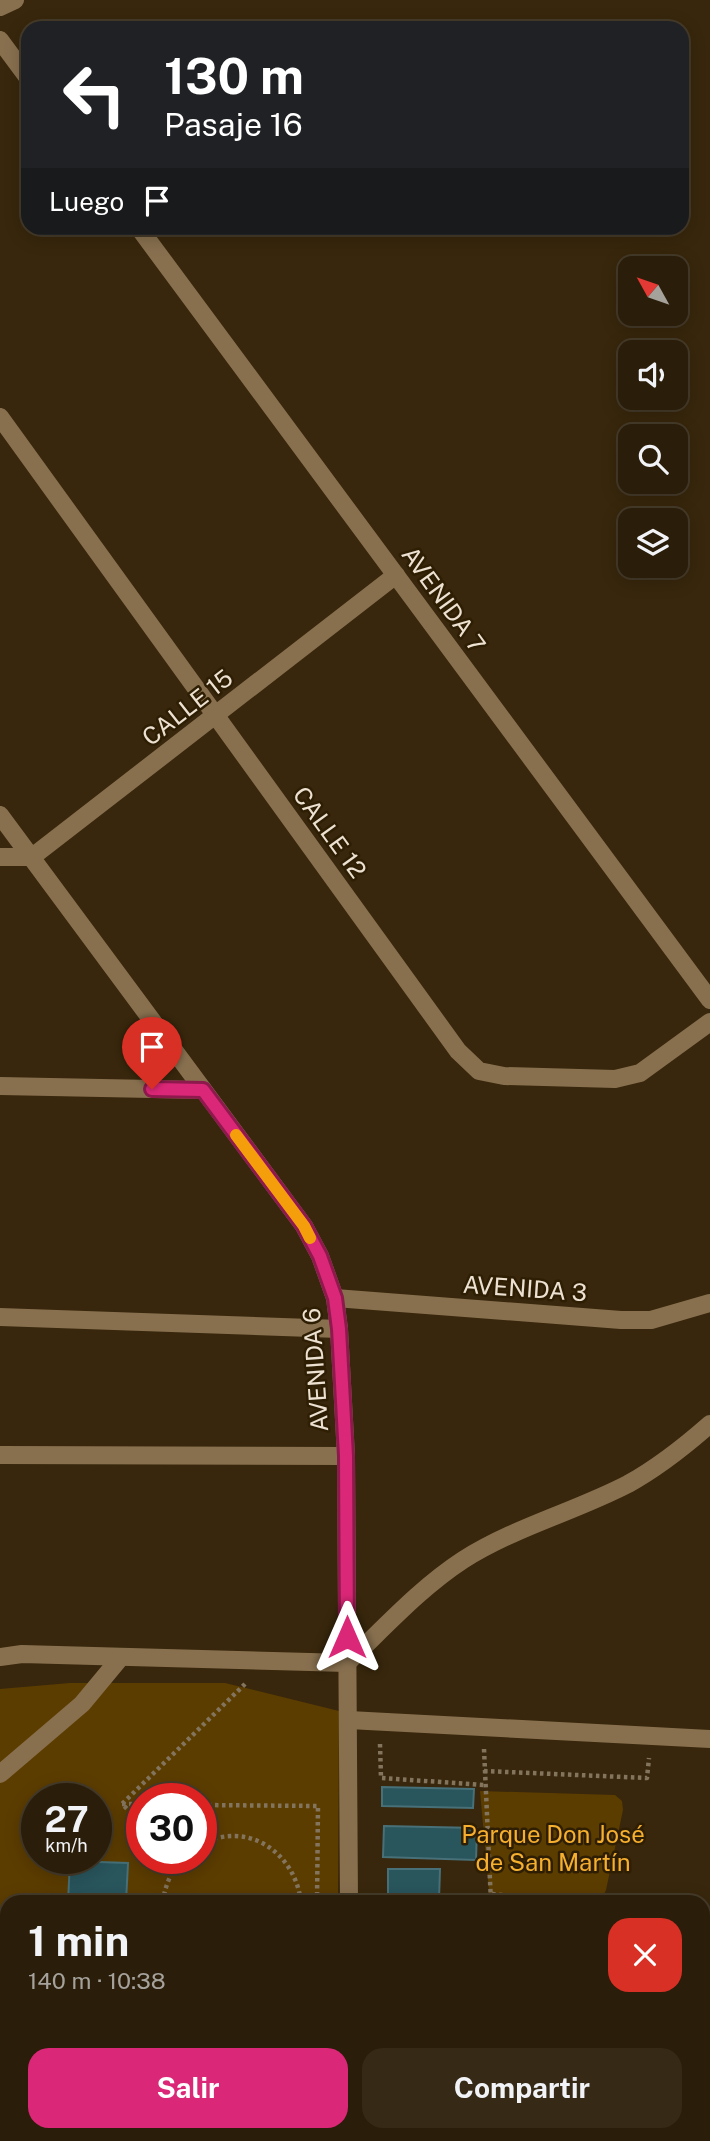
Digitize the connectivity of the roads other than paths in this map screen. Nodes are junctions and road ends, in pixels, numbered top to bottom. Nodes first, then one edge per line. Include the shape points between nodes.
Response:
1 (15, 0) edge
2 (0, 7) edge
3 (0, 40) edge
4 (21, 68) edge
5 (144, 235) edge
6 (0, 417) edge
7 (396, 575) junction
8 (216, 715) junction
9 (0, 815) edge
10 (0, 857) edge
11 (32, 857) junction
12 (710, 1000) edge
13 (710, 1022) edge
14 (0, 1086) edge
15 (203, 1090) junction
16 (335, 1298) junction
17 (710, 1303) edge
18 (0, 1317) edge
19 (339, 1329) junction
20 (710, 1424) edge
21 (0, 1455) edge
22 (346, 1456) junction
23 (0, 1657) edge
24 (121, 1657) junction
25 (347, 1663) junction
26 (349, 1720) junction
27 (710, 1739) edge
28 (0, 1773) edge
29 (349, 1895) edge

1 - 2 street
3 - 4 street
5 - 7 street, AVENIDA 7
6 - 8 street, CALLE 12
7 - 8 street, CALLE 15
7 - 12 street, AVENIDA 7
8 - 11 street, CALLE 15
8 - 13 street, CALLE 12 via 458,1051 479,1071 504,1076 615,1079 640,1073
9 - 11 street, AVENIDA 6
10 - 11 street
11 - 15 street, AVENIDA 6
14 - 15 street
15 - 16 street, AVENIDA 6 via 304,1226
16 - 17 street, AVENIDA 3 via 621,1320 651,1320
16 - 19 street, AVENIDA 6
18 - 19 street
19 - 22 street, AVENIDA 6
20 - 25 street via 628,1483 507,1535 461,1561
21 - 22 street
22 - 25 street, AVENIDA 6
23 - 24 street
24 - 25 street
24 - 28 street via 82,1704
25 - 26 street, AVENIDA 6
26 - 27 street
26 - 29 street, AVENIDA 6

